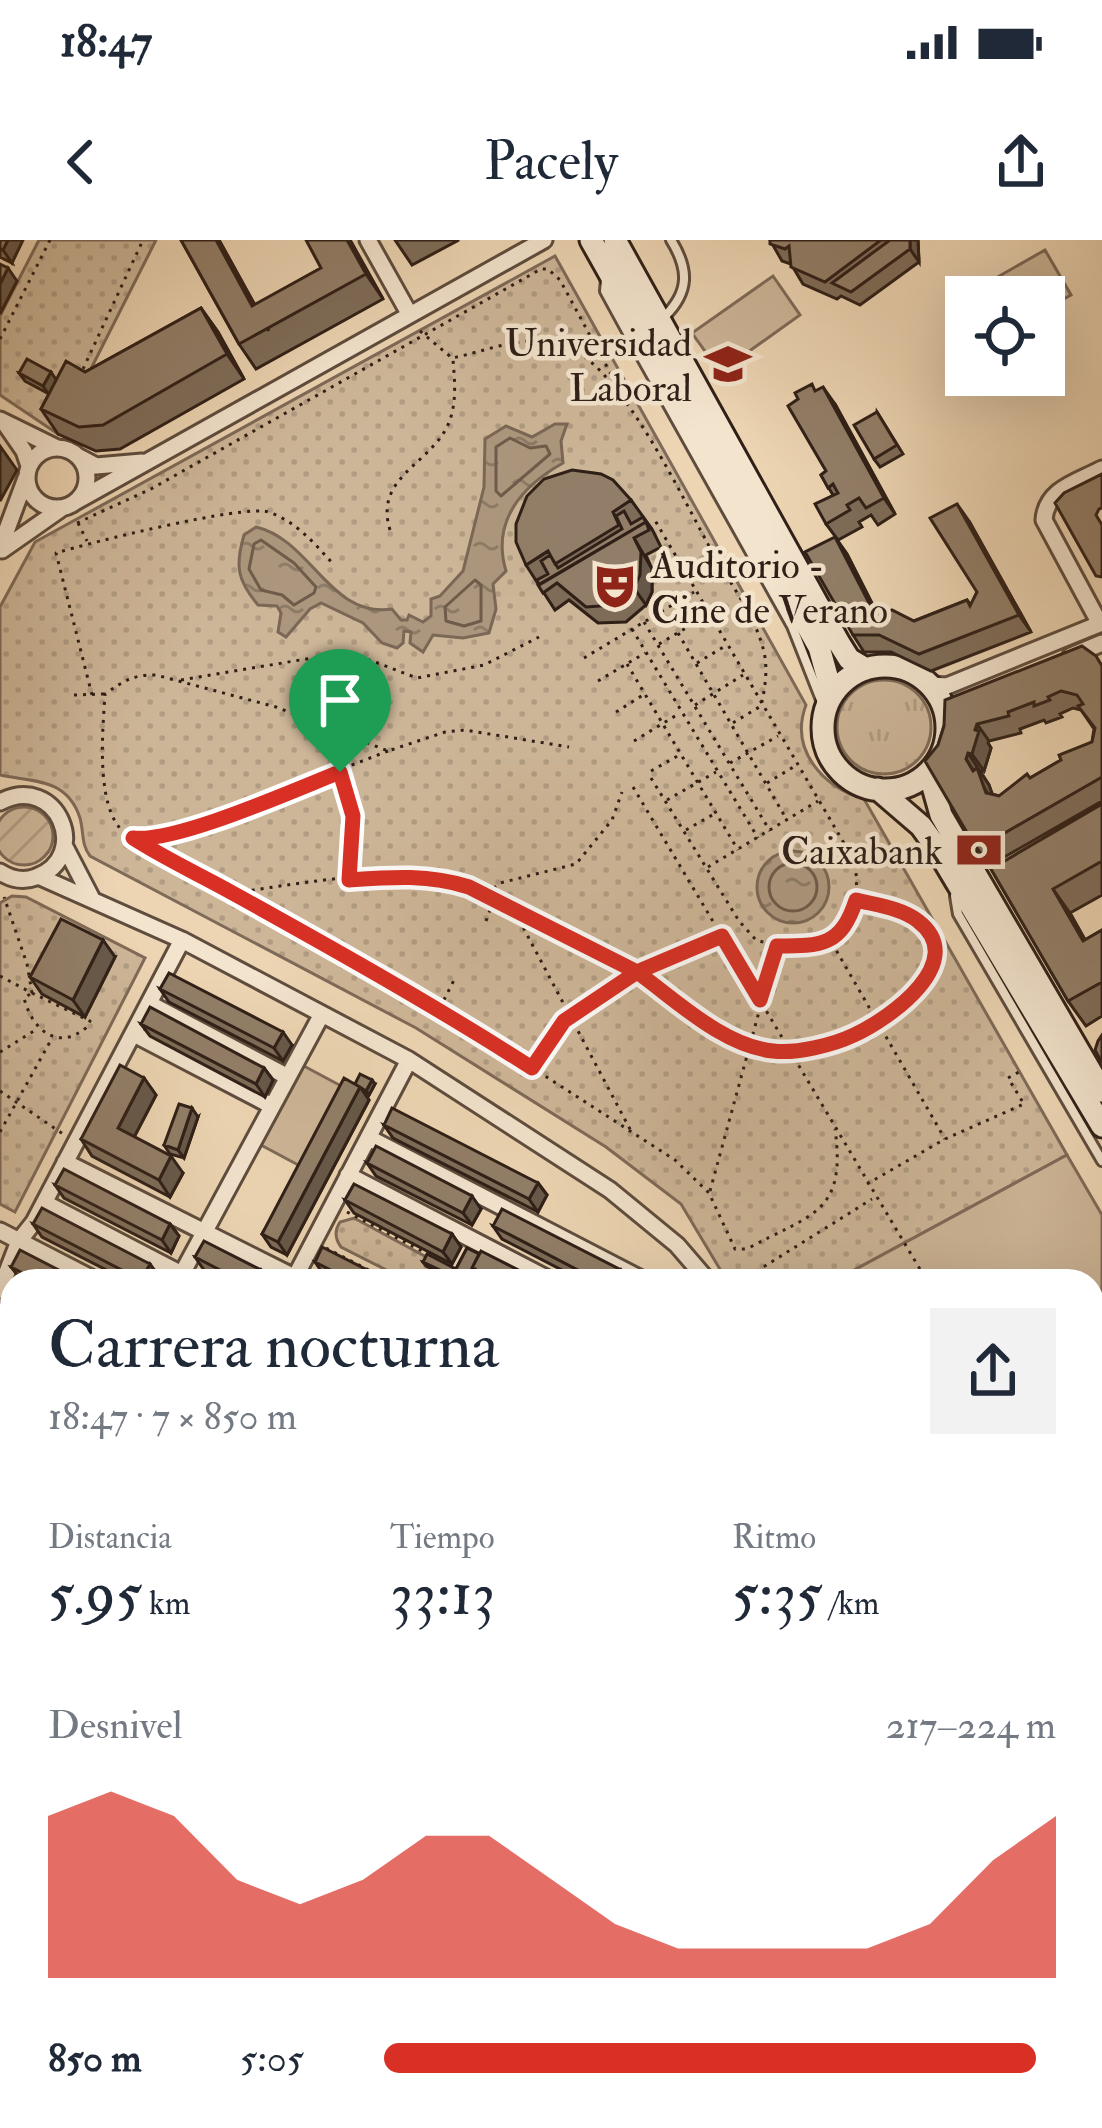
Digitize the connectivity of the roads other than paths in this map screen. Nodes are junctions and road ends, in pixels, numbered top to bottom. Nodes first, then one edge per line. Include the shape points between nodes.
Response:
1 (368, 240) edge
2 (544, 240) edge
3 (671, 240) edge
4 (600, 241) edge
5 (406, 308) dead end
6 (659, 320) junction
7 (2, 422) edge
8 (59, 448) junction
9 (78, 457) junction
10 (151, 460) junction
11 (1102, 469) edge
12 (28, 471) junction
13 (72, 513) junction
14 (0, 550) edge
15 (1101, 623) edge
16 (1102, 643) edge
17 (1051, 664) edge
18 (866, 668) junction
19 (1034, 670) edge
20 (931, 685) junction
21 (829, 702) junction
22 (946, 714) junction
23 (928, 772) junction
24 (878, 790) junction
25 (2, 799) edge
26 (64, 845) junction
27 (952, 875) junction
28 (38, 877) junction
29 (3, 881) edge
30 (92, 897) junction
31 (182, 940) junction
32 (150, 1004) junction
33 (322, 1014) junction
34 (134, 1034) junction
35 (1093, 1055) edge
36 (409, 1060) junction
37 (288, 1077) junction
38 (1102, 1091) edge
39 (272, 1106) junction
40 (1102, 1126) edge
41 (369, 1138) junction
42 (1102, 1161) edge
43 (65, 1162) junction
44 (348, 1175) junction
45 (45, 1203) junction
46 (494, 1225) junction
47 (205, 1229) junction
48 (0, 1231) edge
49 (20, 1241) junction
50 (9, 1269) edge
51 (75, 1269) edge
52 (167, 1269) edge
53 (189, 1269) edge
54 (277, 1269) edge
55 (302, 1269) edge
56 (540, 1269) edge
57 (612, 1269) edge
58 (698, 1269) edge

1 - 5 street
2 - 10 street
3 - 6 lane via 686,281
4 - 6 main road
4 - 21 main road via 606,266 819,646
6 - 18 main road via 848,659
7 - 8 street
7 - 12 street
8 - 9 street
8 - 12 street via 42,452
9 - 10 street via 96,466
9 - 13 street via 87,481
10 - 13 street
11 - 15 street via 1057,492 1044,512
12 - 13 street via 36,500
12 - 14 street
13 - 14 street
15 - 20 street via 947,686
16 - 17 street
18 - 20 main road via 901,668
18 - 21 main road
19 - 22 street via 957,699
20 - 22 main road
21 - 24 main road via 822,728 833,762
22 - 23 main road via 945,745
23 - 24 main road
23 - 35 main road via 941,814
24 - 27 main road via 921,826
25 - 26 street via 31,796 54,808
26 - 28 street
26 - 30 street
27 - 40 main road
27 - 42 lane via 958,914
28 - 29 street
28 - 30 street
30 - 31 street
31 - 32 street
31 - 33 street
32 - 34 street
32 - 37 street
33 - 36 street
33 - 37 street
34 - 39 street
34 - 43 street
35 - 38 main road
36 - 41 street
36 - 58 street via 610,1190
37 - 39 street
39 - 47 street
41 - 44 street
41 - 46 street
43 - 45 street
43 - 47 street
44 - 46 street
44 - 55 street
45 - 49 street
45 - 52 street
46 - 56 street
46 - 57 street
47 - 53 street
47 - 54 street
48 - 49 street
49 - 50 street
49 - 51 street

